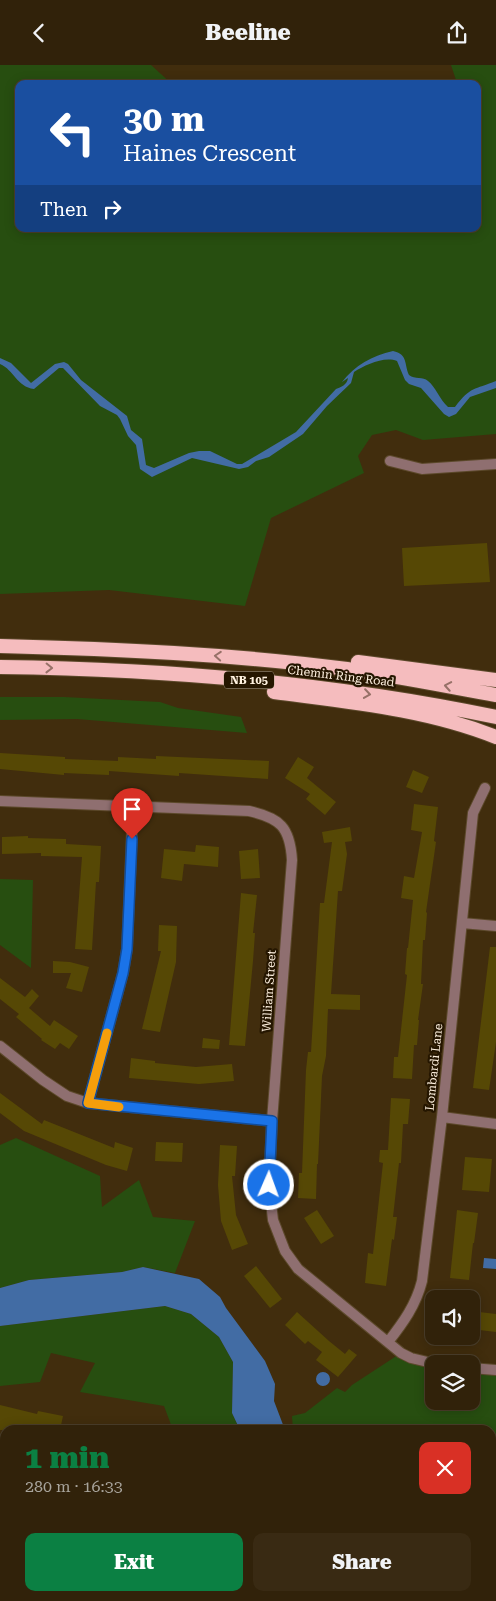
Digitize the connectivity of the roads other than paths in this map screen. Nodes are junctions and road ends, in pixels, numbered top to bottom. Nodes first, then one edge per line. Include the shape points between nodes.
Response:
1 (390, 461) dead end
2 (496, 464) edge
3 (0, 646) edge
4 (242, 658) junction
5 (0, 667) edge
6 (145, 672) junction
7 (496, 680) edge
8 (496, 695) edge
9 (496, 717) edge
10 (496, 737) edge
11 (485, 788) dead end
12 (0, 801) edge
13 (133, 807) junction
14 (462, 923) junction
15 (496, 926) edge
16 (0, 1046) edge
17 (88, 1103) junction
18 (442, 1117) junction
19 (272, 1121) junction
20 (496, 1123) edge
21 (388, 1342) junction
22 (425, 1361) edge
23 (480, 1369) edge
24 (496, 1370) edge

1 - 2 street via 422,469
4 -> 3 highway, Chemin Ring Road / NB 105
4 - 7 highway via 336,660
8 -> 4 highway, Chemin Ring Road / NB 105 via 348,669
5 -> 6 highway, Chemin Ring Road / NB 105
6 -> 9 highway, Chemin Ring Road / NB 105 via 327,688
6 - 10 highway via 408,711
11 - 14 street, Lombardi Lane via 473,813
12 - 13 street, William Street
13 - 17 street via 127,949
13 - 19 street, William Street via 249,811 266,815 282,825 291,843
14 - 15 street
14 - 18 street, Lombardi Lane
16 - 17 street via 67,1096
17 - 19 street
18 - 20 street
18 - 21 street, Lombardi Lane via 422,1281 417,1299
19 - 21 street, William Street via 270,1197 274,1220 286,1251 305,1276
21 - 22 street, William Street via 406,1356
23 - 24 street

